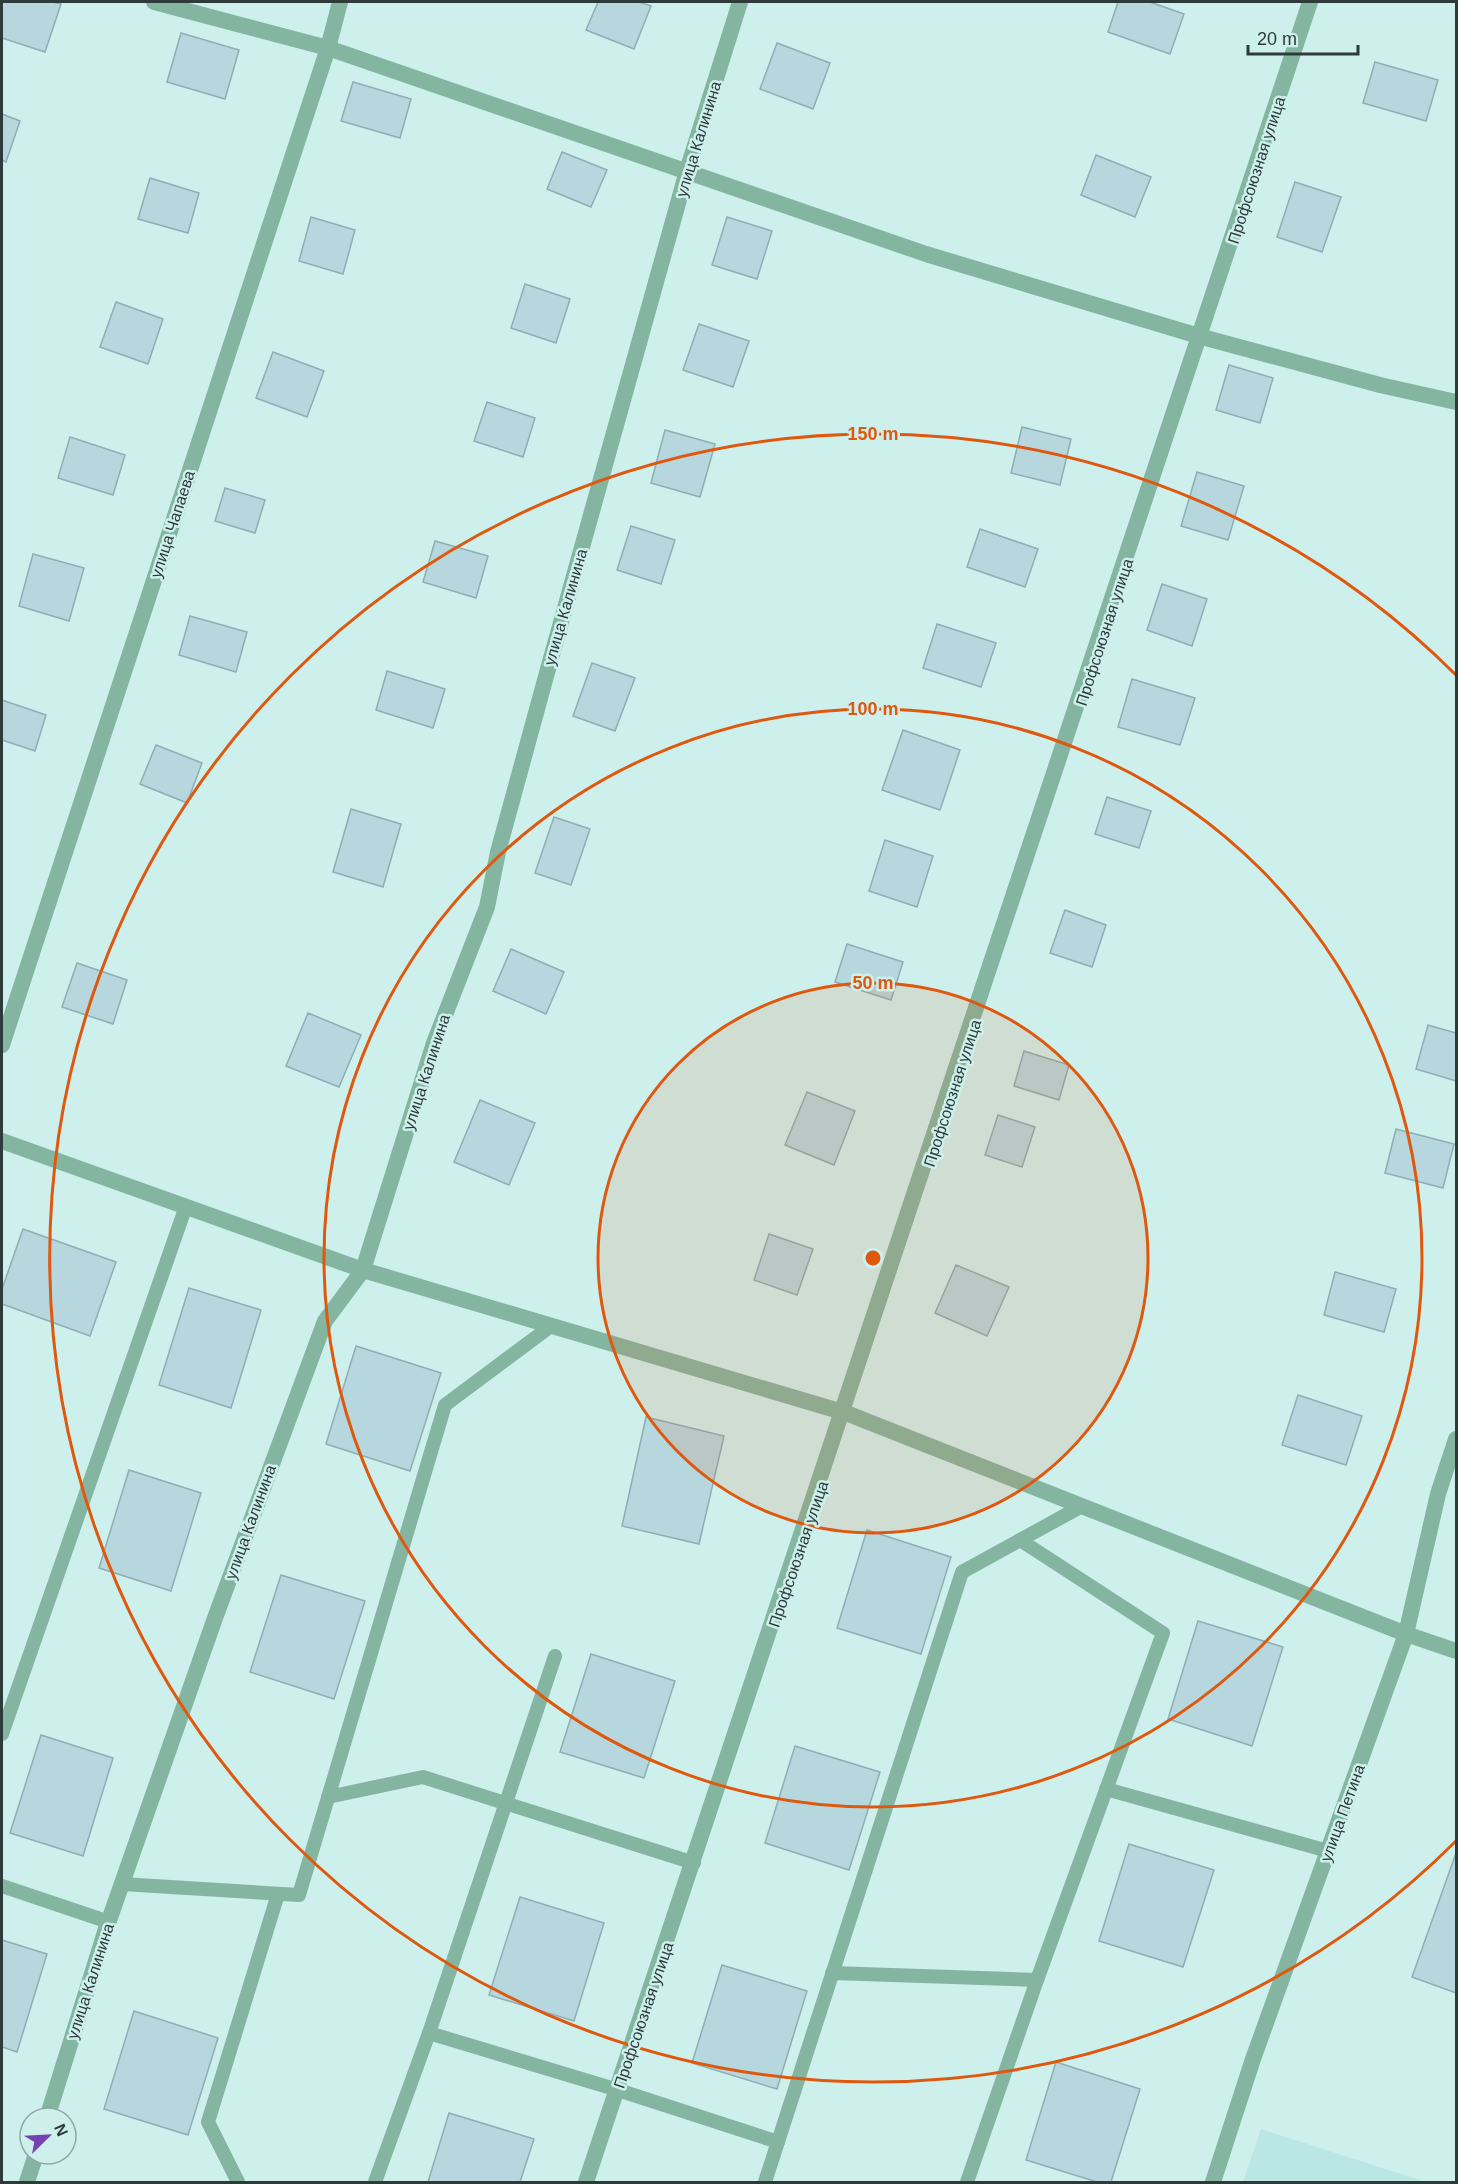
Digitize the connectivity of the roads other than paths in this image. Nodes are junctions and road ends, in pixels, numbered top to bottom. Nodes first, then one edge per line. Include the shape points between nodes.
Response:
1 (154, 2) edge
2 (340, 2) edge
3 (740, 2) edge
4 (1310, 2) edge
5 (328, 48) junction
6 (687, 171) junction
7 (1202, 337) junction
8 (1456, 402) edge
9 (2, 1045) edge
10 (2, 1141) edge
11 (186, 1206) junction
12 (363, 1270) junction
13 (551, 1326) junction
14 (846, 1413) junction
15 (1456, 1439) edge
16 (1082, 1506) junction
17 (1020, 1540) junction
18 (1406, 1634) junction
19 (1456, 1652) edge
20 (555, 1656) dead end
21 (2, 1734) edge
22 (1106, 1789) junction
23 (328, 1797) junction
24 (505, 1803) junction
25 (1328, 1851) junction
26 (694, 1863) junction
27 (122, 1884) junction
28 (2, 1886) edge
29 (278, 1894) junction
30 (109, 1922) junction
31 (832, 1973) junction
32 (1037, 1980) junction
33 (429, 2033) junction
34 (618, 2090) junction
35 (51, 2106) edge
36 (778, 2142) junction
37 (32, 2166) edge
38 (27, 2182) edge
39 (238, 2182) edge
40 (375, 2182) edge
41 (586, 2182) edge
42 (765, 2182) edge
43 (967, 2182) edge
44 (1213, 2182) edge

1 - 5 street
2 - 5 street, улица Чапаева
3 - 6 street, улица Калинина
4 - 7 street, Профсоюзная улица
5 - 6 street
5 - 9 street, улица Чапаева
6 - 7 street via 926,254
6 - 12 street, улица Калинина via 520,772 487,907 434,1042
7 - 8 street
7 - 14 street, Профсоюзная улица
10 - 11 street
11 - 12 street
11 - 21 lane
12 - 13 street
12 - 27 street, улица Калинина via 325,1321
13 - 14 street
13 - 23 lane via 446,1405
14 - 16 street
14 - 26 street, Профсоюзная улица
15 - 18 street, улица Петина via 1438,1494
16 - 17 lane
16 - 18 street
17 - 22 lane via 1163,1633
17 - 31 lane via 962,1572
18 - 19 street
18 - 25 street, улица Петина
20 - 24 lane
22 - 25 lane
22 - 32 lane
23 - 24 lane via 423,1777
23 - 29 lane via 299,1895
24 - 26 lane
24 - 33 lane
25 - 44 street, улица Петина
26 - 34 street, Профсоюзная улица
27 - 29 lane
27 - 30 street, улица Калинина
28 - 30 lane
29 - 39 lane via 208,2122
30 - 35 street, улица Калинина
31 - 32 lane
31 - 36 lane
32 - 43 lane
33 - 34 lane
33 - 40 lane
34 - 36 lane
34 - 41 street, Профсоюзная улица
36 - 42 lane
37 - 38 street

